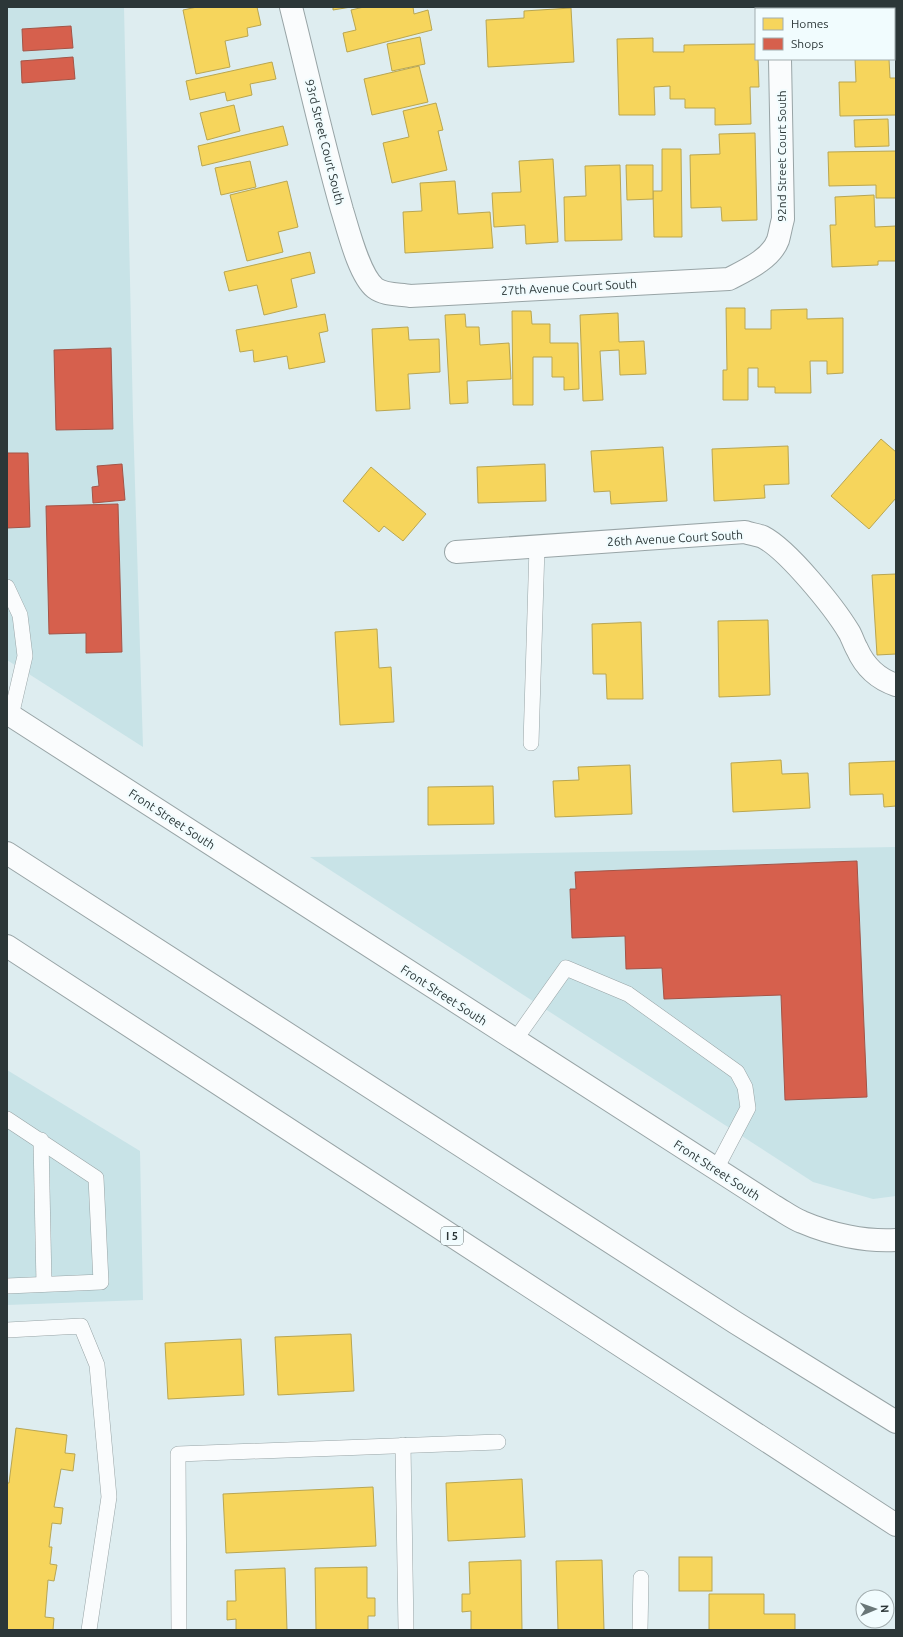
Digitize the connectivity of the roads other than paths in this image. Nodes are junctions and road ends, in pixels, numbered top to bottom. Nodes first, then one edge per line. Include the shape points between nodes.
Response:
1 (291, 7) edge
2 (780, 60) edge
3 (772, 250) joint
4 (366, 275) joint
5 (536, 547) junction
6 (456, 552) dead end
7 (7, 587) edge
8 (896, 685) edge
9 (9, 714) edge
10 (531, 743) dead end
11 (7, 853) edge
12 (7, 946) edge
13 (515, 1040) junction
14 (7, 1118) edge
15 (41, 1140) junction
16 (716, 1169) junction
17 (896, 1240) edge
18 (44, 1284) junction
19 (7, 1286) edge
20 (7, 1330) edge
21 (896, 1422) edge
22 (498, 1442) dead end
23 (403, 1445) junction
24 (896, 1525) edge
25 (641, 1578) dead end
26 (89, 1630) edge
27 (179, 1630) edge
28 (406, 1630) edge
29 (640, 1630) edge

1 - 4 main road, 93rd Street Court South via 332,176 352,244
2 - 3 main road, 92nd Street Court South via 783,218 778,241
3 - 4 main road, 27th Avenue Court South via 729,279 721,280 410,296 385,293 375,288
5 - 6 main road, 26th Avenue Court South
5 - 8 main road, 26th Avenue Court South via 745,532 763,537 790,558 822,596 850,632 857,651 869,669 884,681
5 - 10 lane
7 - 9 lane via 20,615 25,656
9 - 13 main road, Front Street South
11 - 21 main road via 736,1323
12 - 24 main road, I 5
13 - 16 main road, Front Street South
13 - 16 lane via 566,968 628,994 737,1072 744,1087 748,1108
14 - 15 lane
15 - 18 lane
15 - 18 lane via 96,1178 101,1282
16 - 17 main road, Front Street South via 801,1221 850,1236
18 - 19 lane
20 - 26 lane via 81,1326 96,1365 109,1497
22 - 23 lane
23 - 27 lane via 178,1454
23 - 28 lane
25 - 29 lane

